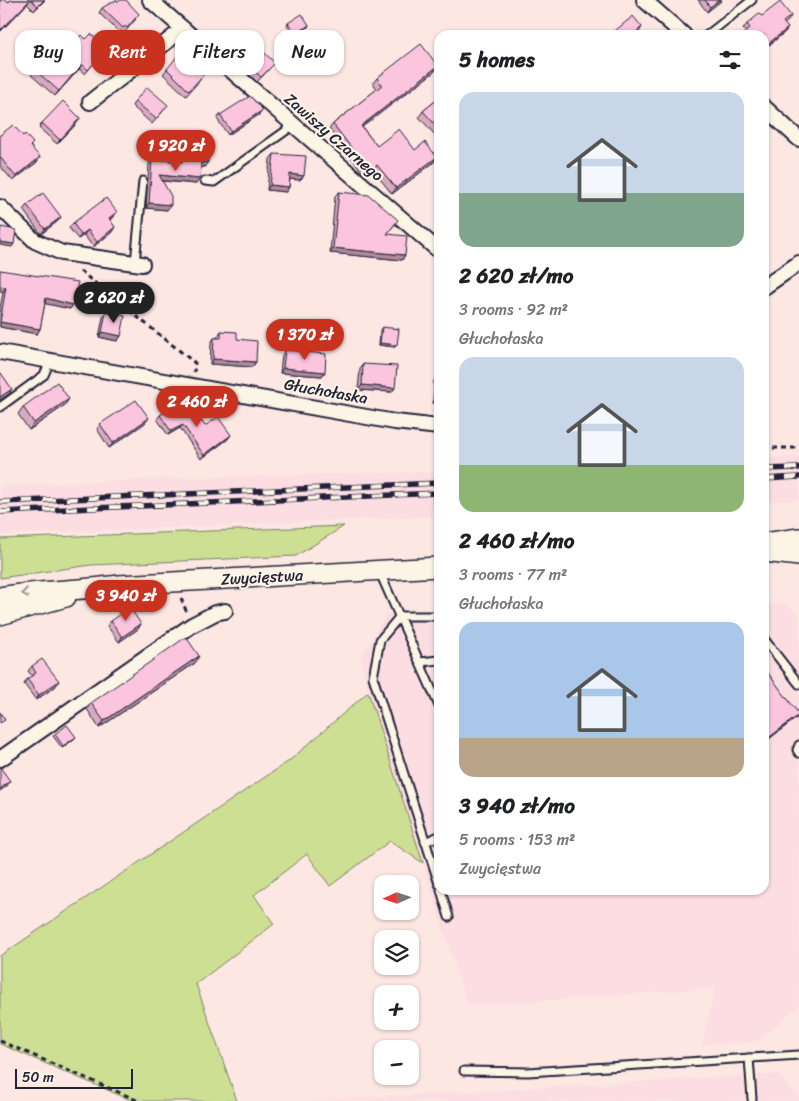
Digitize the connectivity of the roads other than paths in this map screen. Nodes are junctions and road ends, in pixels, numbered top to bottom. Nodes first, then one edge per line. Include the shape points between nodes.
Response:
1 (150, 0) edge
2 (644, 0) edge
3 (752, 0) edge
4 (183, 29) junction
5 (678, 30) edge
6 (713, 30) edge
7 (90, 102) dead end
8 (769, 112) edge
9 (294, 125) junction
10 (799, 139) edge
11 (144, 181) dead end
12 (205, 181) dead end
13 (0, 207) edge
14 (434, 247) edge
15 (799, 262) edge
16 (138, 263) joint
17 (769, 283) edge
18 (0, 352) edge
19 (51, 360) junction
20 (0, 407) edge
21 (434, 426) edge
22 (799, 538) edge
23 (769, 542) edge
24 (769, 553) edge
25 (799, 556) edge
26 (434, 567) edge
27 (379, 570) junction
28 (86, 590) junction
29 (0, 597) edge
30 (225, 612) dead end
31 (0, 615) edge
32 (400, 616) junction
33 (434, 616) edge
34 (769, 645) edge
35 (434, 661) edge
36 (420, 662) junction
37 (799, 684) edge
38 (434, 694) edge
39 (799, 745) edge
40 (799, 753) edge
41 (0, 759) edge
42 (434, 838) edge
43 (425, 842) junction
44 (434, 869) edge
45 (442, 895) edge
46 (449, 917) dead end
47 (799, 1054) edge
48 (749, 1058) junction
49 (464, 1071) dead end
50 (752, 1099) dead end

1 - 4 street, Zawiszy Czarnego
2 - 5 street
3 - 6 lane
4 - 7 street
4 - 9 street, Zawiszy Czarnego
8 - 10 street
9 - 12 lane via 214,182
9 - 14 street, Zawiszy Czarnego
11 - 16 lane
13 - 16 street via 36,241 62,253
15 - 17 street
18 - 19 street, Głuchołaska
19 - 20 lane via 44,374
19 - 21 street, Głuchołaska
22 - 23 main road
24 - 25 main road
26 - 27 main road, Zwycięstwa
27 - 28 main road, Zwycięstwa via 119,585
27 - 32 lane
28 -> 29 main road, Zwycięstwa via 28,592
28 - 31 main road, Zwycięstwa
30 - 41 street via 215,613 192,625
32 - 33 lane
32 - 36 lane
32 - 43 lane via 380,640 373,677
34 - 37 lane
35 - 36 lane
36 - 38 lane
39 - 40 lane via 796,750
42 - 43 lane
43 - 44 lane
45 - 46 lane
47 - 48 lane
48 - 49 lane via 528,1072
48 - 50 lane

